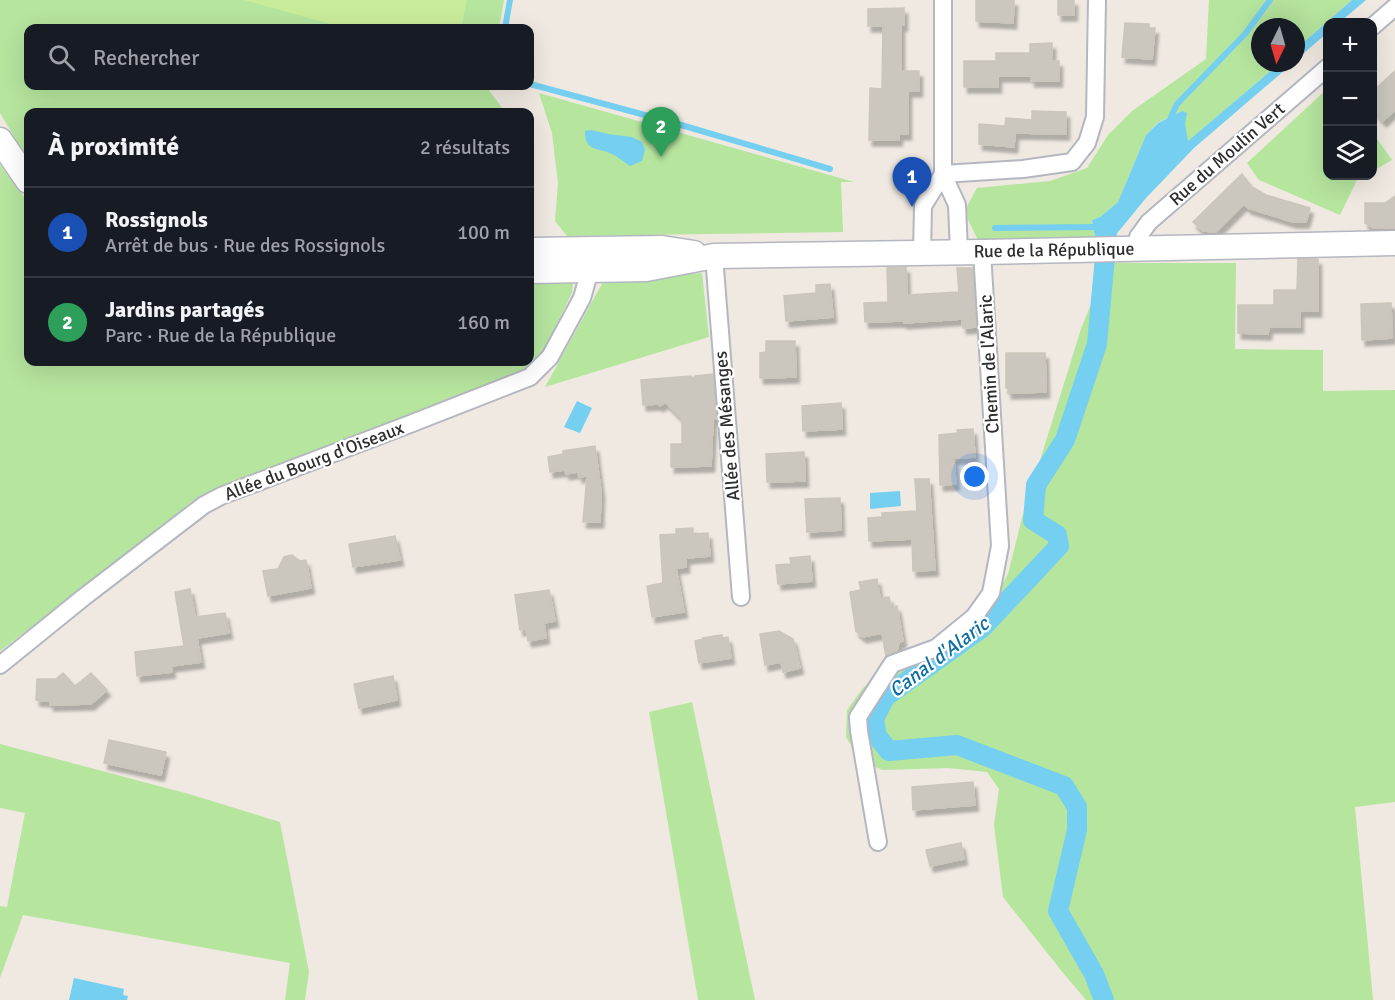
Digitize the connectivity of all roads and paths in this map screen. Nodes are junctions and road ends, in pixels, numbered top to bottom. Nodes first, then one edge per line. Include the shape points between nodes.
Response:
1 (943, 0) edge
2 (1097, 0) edge
3 (1395, 7) edge
4 (1377, 23) edge
5 (1323, 71) edge
6 (0, 140) edge
7 (943, 174) junction
8 (24, 176) edge
9 (1395, 243) edge
10 (1131, 249) junction
11 (534, 251) edge
12 (970, 252) junction
13 (922, 253) junction
14 (714, 256) junction
15 (591, 259) junction
16 (534, 270) edge
17 (741, 597) dead end
18 (0, 665) edge
19 (879, 842) dead end

1 - 7 street
2 - 7 street via 1095,117 1087,143 1072,162 1023,170
3 - 4 street
5 - 10 street, Rue du Moulin Vert via 1149,222
6 - 8 street
7 - 12 street, Chemin de l'Alaric via 957,205
7 - 13 street via 924,206
9 - 10 street, Rue de la République
10 - 12 street, Rue de la République
11 - 15 street
12 - 13 street, Rue de la République
12 - 19 street, Chemin de l'Alaric via 1000,546 991,593 974,617 936,648 892,664 858,717
13 - 14 street, Rue de la République
14 - 15 street, Rue de la République via 646,268
14 - 17 street, Allée des Mésanges
15 - 16 street
15 - 18 street, Allée du Bourg d'Oiseaux via 582,298 550,357 530,376 204,505

